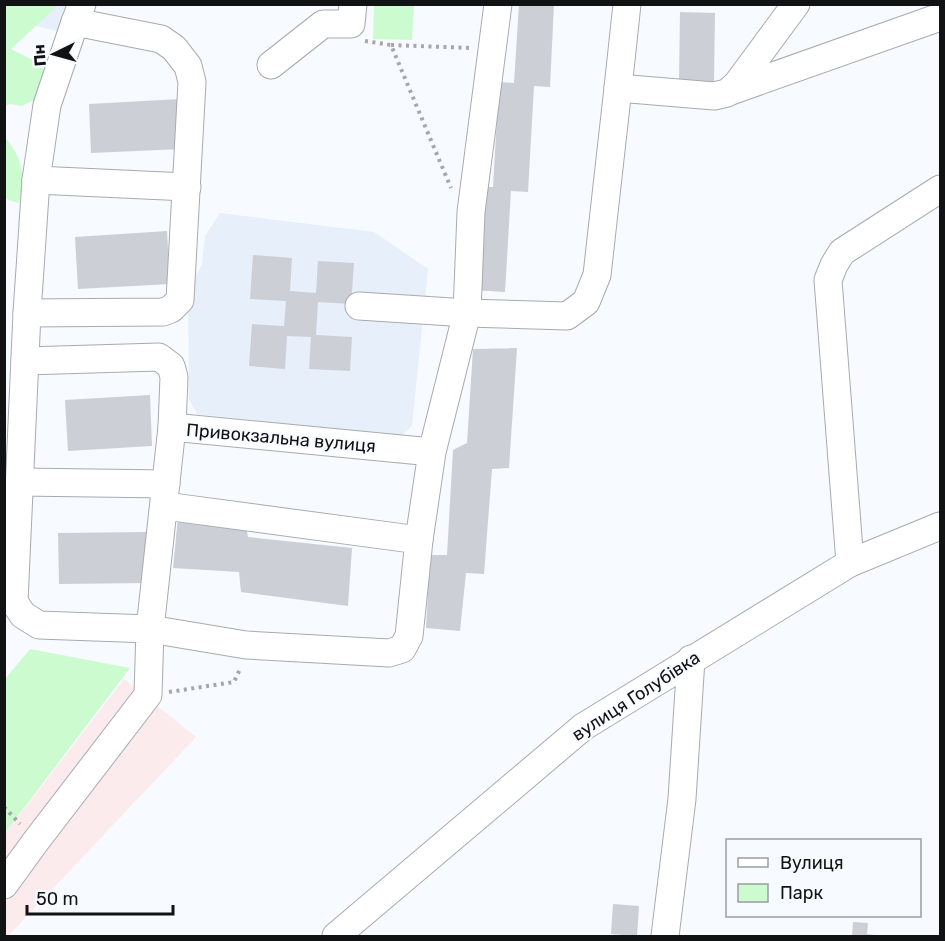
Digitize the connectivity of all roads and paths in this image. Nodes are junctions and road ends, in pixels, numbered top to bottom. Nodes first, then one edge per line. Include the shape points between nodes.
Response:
1 (353, 4) edge
2 (498, 4) edge
3 (627, 4) edge
4 (796, 4) edge
5 (78, 13) edge
6 (940, 17) edge
7 (358, 40) dead end
8 (391, 45) junction
9 (493, 49) junction
10 (271, 65) dead end
11 (618, 88) junction
12 (727, 93) junction
13 (36, 180) junction
14 (187, 187) junction
15 (940, 189) edge
16 (453, 191) dead end
17 (359, 306) dead end
18 (27, 313) junction
19 (467, 313) junction
20 (25, 362) junction
21 (172, 427) junction
22 (432, 452) junction
23 (20, 482) junction
24 (165, 495) junction
25 (940, 526) edge
26 (419, 540) junction
27 (850, 563) junction
28 (150, 629) junction
29 (246, 645) junction
30 (692, 659) junction
31 (148, 695) junction
32 (4, 885) edge
33 (336, 936) edge
34 (665, 936) edge

1 - 10 street via 351,24 323,24
2 - 9 street
3 - 11 street
4 - 12 street
5 - 13 street via 47,105
5 - 14 street via 161,39 188,66 192,82
6 - 12 street
7 - 8 path
8 - 9 path
8 - 16 path
9 - 19 street via 471,212
11 - 12 street via 714,96
11 - 19 street via 597,275 586,302 567,316
13 - 14 street
13 - 18 street
14 - 18 street via 180,300 171,309
15 - 27 street via 842,252 828,280
17 - 19 street
18 - 20 street
19 - 22 street
20 - 21 street via 159,357 171,366 174,377
20 - 23 street
21 - 22 street, Привокзальна вулиця
21 - 24 street, Привокзальна вулиця
22 - 26 street
23 - 24 street
23 - 28 street via 14,602 23,615 39,626
24 - 26 street
24 - 28 street, Привокзальна вулиця
25 - 27 street, вулиця Голубівка
26 - 29 street via 409,636 402,649 389,653
27 - 30 street, вулиця Голубівка
28 - 29 street
28 - 31 street, Привокзальна вулиця
29 - 31 path via 246,656 234,682
30 - 33 street, вулиця Голубівка via 583,727
30 - 34 street via 682,799
31 - 32 street

